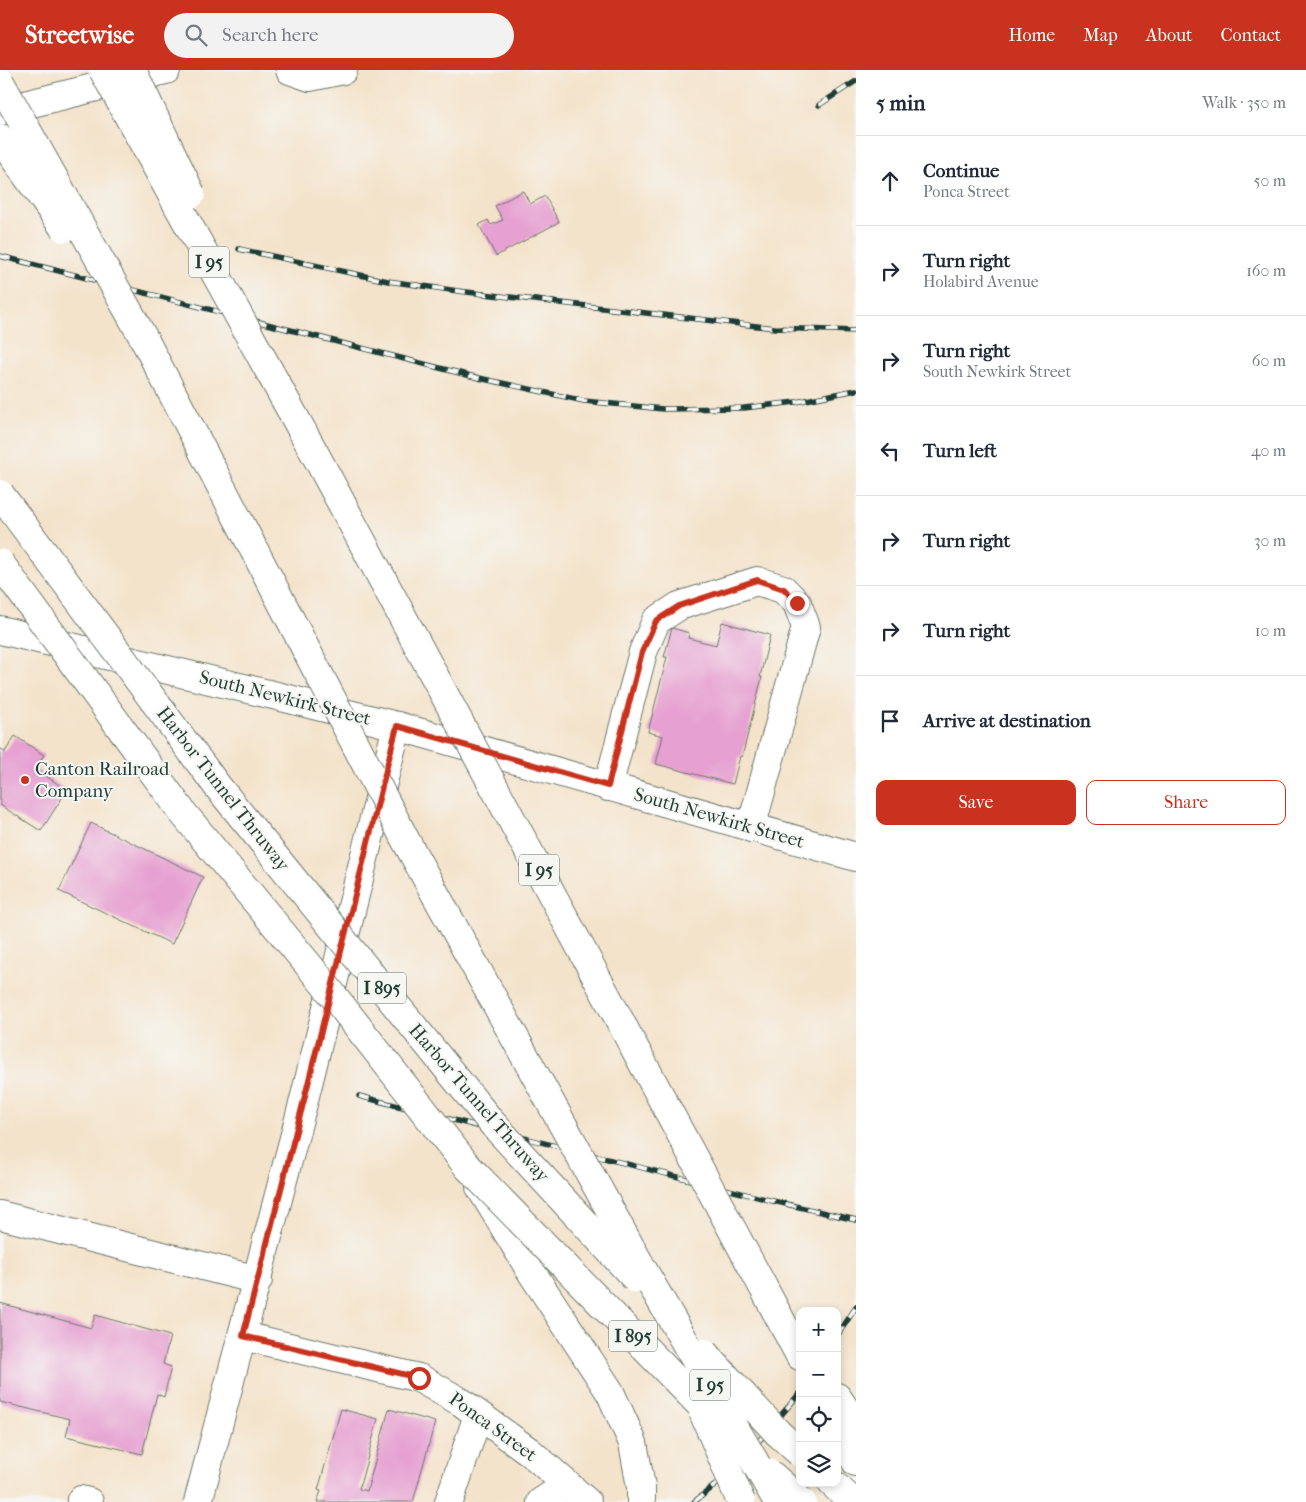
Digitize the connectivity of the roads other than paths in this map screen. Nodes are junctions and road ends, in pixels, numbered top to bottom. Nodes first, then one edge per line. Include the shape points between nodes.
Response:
1 (103, 70) edge
2 (132, 70) edge
3 (166, 70) edge
4 (290, 70) edge
5 (343, 70) edge
6 (0, 82) edge
7 (0, 111) edge
8 (0, 138) edge
9 (143, 337) junction
10 (315, 454) junction
11 (0, 494) edge
12 (0, 562) edge
13 (0, 630) edge
14 (397, 726) junction
15 (608, 786) junction
16 (751, 828) junction
17 (856, 858) edge
18 (468, 1166) junction
19 (0, 1215) edge
20 (642, 1268) junction
21 (258, 1280) junction
22 (762, 1286) junction
23 (243, 1336) junction
24 (796, 1336) edge
25 (798, 1352) edge
26 (841, 1403) edge
27 (478, 1414) junction
28 (856, 1425) edge
29 (841, 1434) edge
30 (796, 1449) edge
31 (856, 1462) edge
32 (836, 1487) edge
33 (577, 1493) edge
34 (198, 1502) edge
35 (449, 1502) edge
36 (541, 1502) edge
37 (640, 1502) edge
38 (741, 1502) edge
39 (778, 1502) edge
40 (802, 1502) edge
41 (853, 1502) edge

1 - 10 main road, I 95, bridge
2 - 10 main road, bridge
3 - 7 main road
4 - 5 main road via 310,77
6 - 9 main road, I 95, bridge
8 - 9 main road, bridge
9 - 20 main road, I 95, bridge via 406,840
10 - 22 main road, I 95, bridge
11 - 30 main road, Harbor Tunnel Thruway / I 895, bridge via 218,787 492,1123
12 - 18 main road, I 895, bridge via 183,813 325,984
13 - 14 main road, South Newkirk Street
14 - 15 main road, South Newkirk Street
14 - 21 main road
15 - 16 main road, South Newkirk Street
15 - 16 main road via 642,652 656,621 679,606 757,580 784,589 797,603 806,626
16 - 17 main road, South Newkirk Street
18 - 37 main road, bridge via 532,1274 610,1392 633,1443 641,1487
18 - 40 main road, I 895, bridge via 755,1461
19 - 21 main road
20 - 38 main road, bridge
20 - 39 main road, I 95, bridge
21 - 23 main road
22 - 24 main road
22 - 25 main road, I 95
23 - 27 main road, Ponca Street via 419,1378
23 - 34 main road
26 - 28 main road
27 - 33 main road, Ponca Street via 530,1452
27 - 35 main road
29 - 31 main road
32 - 41 main road
33 - 36 main road

